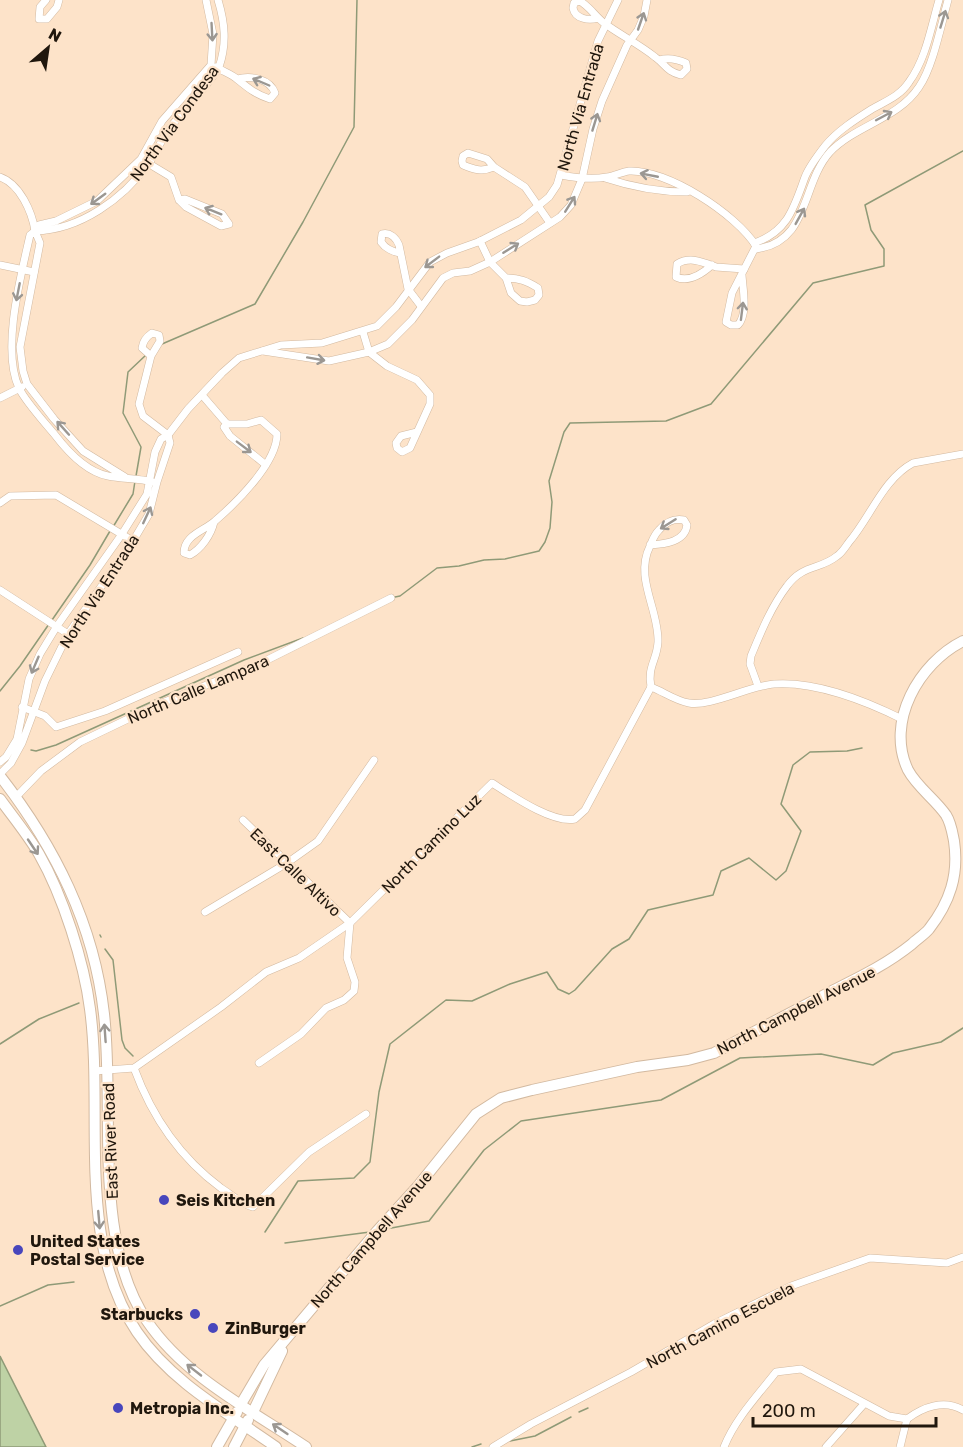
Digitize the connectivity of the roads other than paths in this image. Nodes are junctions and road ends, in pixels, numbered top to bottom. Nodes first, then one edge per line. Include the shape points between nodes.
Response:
1 (46, 0) edge
2 (59, 0) edge
3 (206, 0) edge
4 (218, 0) edge
5 (618, 0) edge
6 (647, 0) edge
7 (939, 0) edge
8 (948, 0) edge
9 (597, 18) dead end
10 (606, 25) junction
11 (632, 40) junction
12 (660, 60) dead end
13 (211, 65) junction
14 (218, 69) junction
15 (237, 79) junction
16 (145, 161) junction
17 (494, 167) dead end
18 (561, 175) junction
19 (0, 177) edge
20 (605, 178) junction
21 (582, 179) junction
22 (690, 192) junction
23 (179, 200) junction
24 (538, 206) junction
25 (550, 223) junction
26 (35, 231) junction
27 (480, 241) junction
28 (755, 246) junction
29 (400, 253) dead end
30 (490, 262) junction
31 (0, 265) edge
32 (712, 265) junction
33 (22, 270) junction
34 (34, 272) junction
35 (743, 272) junction
36 (506, 278) junction
37 (408, 289) junction
38 (422, 306) junction
39 (363, 332) junction
40 (258, 351) junction
41 (369, 352) junction
42 (151, 356) dead end
43 (27, 384) junction
44 (19, 388) junction
45 (202, 395) junction
46 (0, 398) edge
47 (227, 424) junction
48 (417, 432) dead end
49 (168, 435) junction
50 (81, 448) junction
51 (963, 454) edge
52 (74, 455) junction
53 (266, 465) junction
54 (124, 477) junction
55 (153, 482) junction
56 (0, 503) edge
57 (214, 522) junction
58 (122, 534) junction
59 (133, 541) junction
60 (650, 545) junction
61 (0, 590) edge
62 (391, 598) dead end
63 (57, 626) junction
64 (68, 634) junction
65 (963, 641) edge
66 (238, 652) dead end
67 (759, 686) junction
68 (651, 687) junction
69 (22, 706) junction
70 (34, 710) junction
71 (902, 719) junction
72 (374, 760) dead end
73 (0, 762) edge
74 (0, 775) edge
75 (16, 797) junction
76 (0, 799) edge
77 (243, 820) dead end
78 (286, 863) junction
79 (205, 912) dead end
80 (350, 924) junction
81 (259, 1063) dead end
82 (134, 1068) junction
83 (94, 1071) junction
84 (107, 1071) junction
85 (366, 1114) dead end
86 (963, 1257) edge
87 (287, 1340) junction
88 (241, 1404) junction
89 (864, 1404) junction
90 (963, 1410) edge
91 (253, 1412) junction
92 (234, 1418) junction
93 (907, 1419) junction
94 (245, 1426) junction
95 (217, 1447) edge
96 (234, 1447) edge
97 (276, 1447) edge
98 (306, 1447) edge
99 (493, 1447) edge
100 (724, 1447) edge
101 (826, 1447) edge
102 (900, 1447) edge

1 - 2 street via 40,7 39,19 47,19
3 -> 13 street, North Via Condesa via 213,34
4 - 14 street, North Via Condesa via 225,31
5 - 10 street, North Via Entrada
11 -> 6 street, North Via Entrada
7 - 28 street via 922,58 910,82 829,142 806,176 787,220 779,231
28 -> 8 street via 771,246 795,225 831,152 847,138 901,107 920,87
9 - 10 street
10 - 11 street
10 - 18 street, North Via Entrada via 598,41
11 - 12 street
21 -> 11 street, North Via Entrada via 602,101
13 - 14 street
13 - 16 street, North Via Condesa via 162,121
14 - 15 street
14 - 16 street, North Via Condesa
15 -> 15 street via 261,96 270,99 275,93 264,81
16 - 23 street via 171,177
16 - 26 street, North Via Condesa via 97,201 39,225
17 - 24 street via 525,188
18 - 21 street
18 - 24 street, North Via Entrada via 549,197
19 - 26 street via 18,191
20 - 21 street
20 - 22 street via 651,190
22 -> 20 street via 664,178 629,171
25 -> 21 street, North Via Entrada via 571,205
22 - 28 street via 743,228
23 -> 23 street via 211,222 228,224 222,214
24 - 25 street
24 - 27 street, North Via Entrada via 521,220
30 -> 25 street, North Via Entrada
26 - 33 street via 30,235
26 - 34 street via 40,243
27 - 30 street
27 -> 37 street, North Via Entrada via 430,262
28 - 35 street
29 - 37 street
30 - 36 street
30 - 38 street, North Via Entrada via 443,278
31 - 33 street
32 - 32 street via 681,261 676,277 687,279
32 - 35 street
33 - 34 street
33 -> 44 street via 12,347
34 - 43 street via 20,347
35 -> 35 street via 727,315 726,322 733,326 741,322
36 - 36 street via 511,293 520,301 535,300 539,295 538,288 528,281
37 - 38 street
37 - 39 street, North Via Entrada via 377,326
38 - 41 street, North Via Entrada via 388,344
39 - 40 street, North Via Entrada via 322,343 281,345
39 - 41 street
40 -> 41 street, North Via Entrada via 329,361
40 - 45 street, North Via Entrada via 239,358
41 - 48 street via 387,366 417,380 429,395 430,404
42 - 49 street via 139,404 143,416
43 - 44 street
50 -> 43 street
44 - 46 street
44 - 52 street
45 - 47 street
45 - 49 street, North Via Entrada
47 -> 53 street via 224,427 230,436
47 - 53 street via 261,420 277,434
49 - 55 street, North Via Entrada via 170,442
49 - 55 street, North Via Entrada via 161,438 155,452
50 - 52 street
50 - 54 street
51 - 67 street via 906,467 889,484 838,556 800,572 788,584 751,656 750,664
52 - 54 street via 91,469
53 - 57 street
54 - 55 street
55 - 58 street, North Via Entrada
59 -> 55 street, North Via Entrada via 149,514
56 - 58 street via 10,496 56,495
57 - 57 street via 193,536 184,553 196,552
58 - 59 street
58 - 63 street, North Via Entrada
59 - 64 street, North Via Entrada
60 -> 60 street via 681,537 687,529 684,520 672,520 655,534
60 - 68 street via 644,561 645,573 658,641 648,674
61 - 63 street
62 - 75 street, North Calle Lampara via 261,663 157,705 80,742 40,771
63 - 64 street
63 -> 69 street, North Via Entrada via 29,679
64 - 70 street, North Via Entrada
65 - 71 main road, North Campbell Avenue via 931,664 911,694
66 - 70 street, North Calle Lampara via 72,722 56,726
67 - 68 street via 703,704 680,701
67 - 71 street via 789,684 819,689 872,704
68 - 80 street, North Camino Luz via 580,816 562,820 492,783
69 - 70 street, North Calle Lampara
69 - 73 street, North Via Entrada via 16,739
70 - 74 street, North Via Entrada via 22,742
71 - 87 main road, North Campbell Avenue via 901,745 908,770 948,820 957,861 950,894 928,931 888,962 714,1053 532,1090 496,1101 476,1114
72 - 78 street via 318,841
74 - 75 main road, East River Road
84 -> 75 main road, East River Road via 104,1014 89,940 55,858
76 -> 83 main road, East River Road via 39,854 57,892 90,1007
77 - 78 street, East Calle Altivo
78 - 79 street
78 - 80 street, East Calle Altivo
80 - 81 street via 347,958 354,991 326,1008 301,1034
80 - 82 street, North Camino Luz via 311,951 266,972
82 - 84 street, North Camino Luz
82 - 85 street via 145,1098 186,1159 253,1207 309,1152
83 - 84 street, North Camino Luz
83 -> 92 main road, East River Road via 99,1225 117,1293 129,1319 153,1352 184,1382
88 -> 84 main road, East River Road via 171,1351 129,1289 113,1223
86 - 99 street, North Camino Escuela via 947,1263 870,1258 790,1286
87 - 88 main road, North Campbell Avenue via 264,1365
87 - 91 main road, North Campbell Avenue
88 - 91 main road, East River Road
88 - 92 main road, North Campbell Avenue
89 - 93 street via 889,1416
89 - 100 street via 801,1370 776,1372
89 - 101 street
90 - 93 street via 946,1404 932,1406
91 - 94 main road, North Campbell Avenue
98 -> 91 main road, East River Road
92 - 94 main road, East River Road
92 - 95 main road, North Campbell Avenue
93 - 102 street
94 - 96 main road, North Campbell Avenue
94 - 97 main road, East River Road

